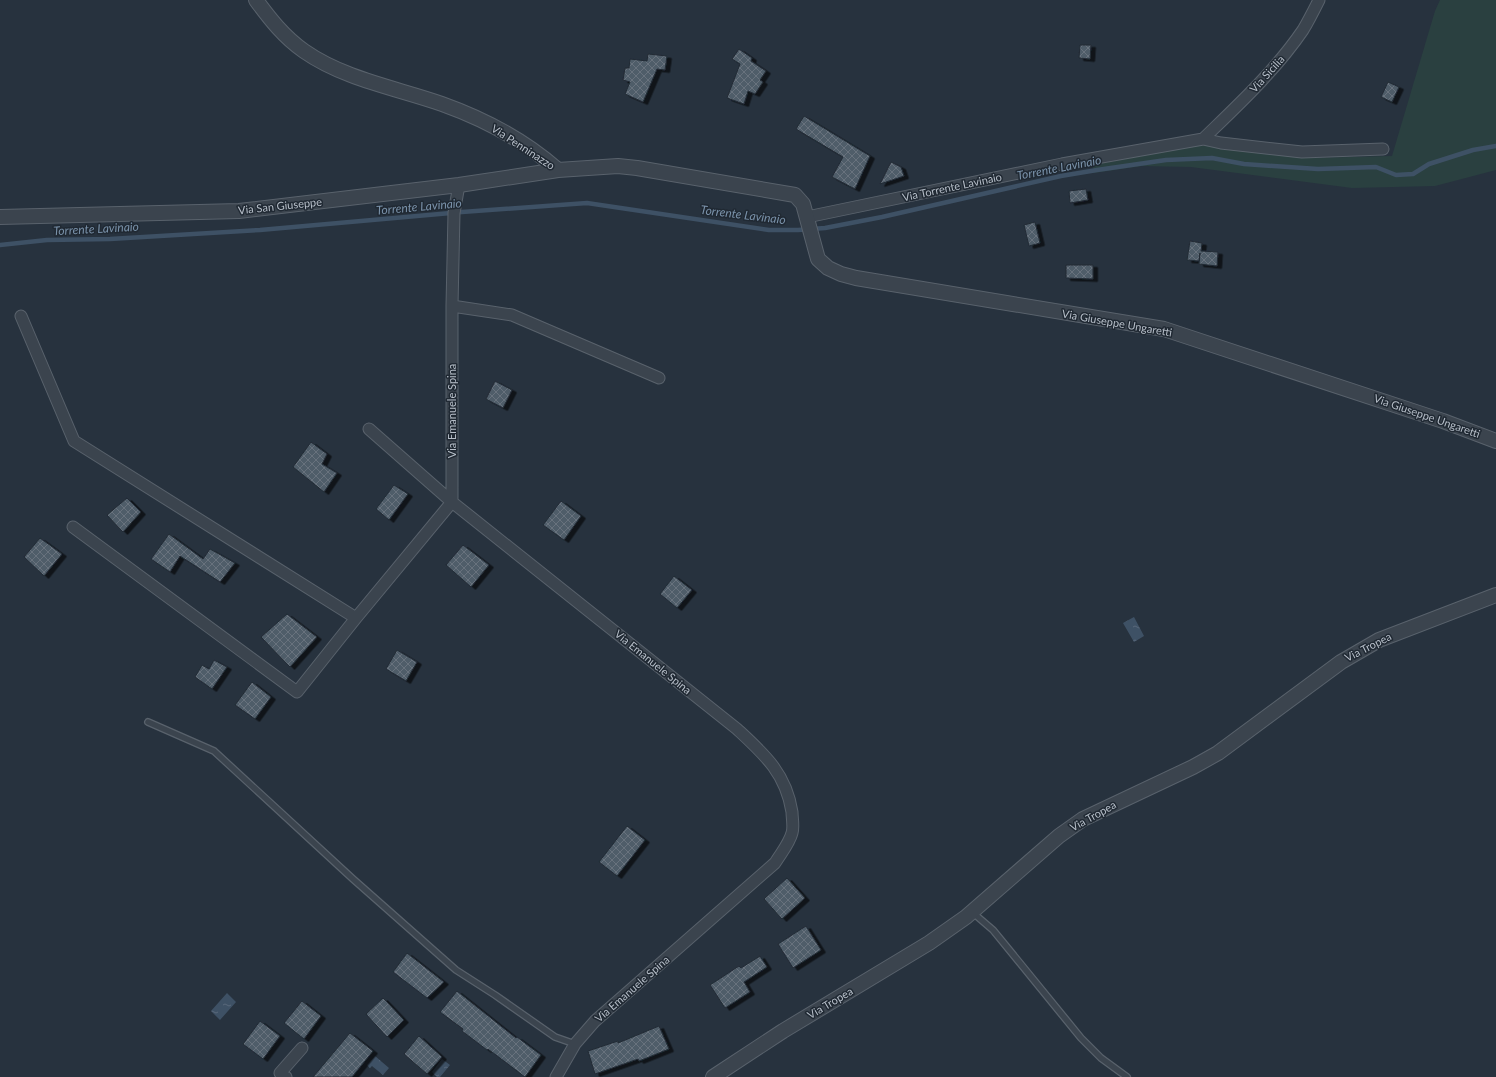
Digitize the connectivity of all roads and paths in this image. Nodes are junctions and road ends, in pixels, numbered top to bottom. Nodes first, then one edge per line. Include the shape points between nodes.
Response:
1 (256, 0) edge
2 (1319, 0) edge
3 (1203, 139) junction
4 (1383, 149) dead end
5 (558, 170) junction
6 (458, 185) junction
7 (0, 216) edge
8 (807, 219) junction
9 (452, 306) junction
10 (21, 316) dead end
11 (660, 378) dead end
12 (369, 429) dead end
13 (1496, 440) edge
14 (452, 502) junction
15 (73, 527) dead end
16 (1496, 595) edge
17 (356, 618) junction
18 (148, 722) dead end
19 (972, 912) junction
20 (575, 1044) junction
21 (302, 1048) dead end
22 (286, 1077) edge
23 (556, 1077) edge
24 (713, 1077) edge
25 (1127, 1077) edge

1 - 5 street, Via Penninazzo via 286,36 321,62 366,80 442,104 499,128 545,158
2 - 3 street, Via Sicilia via 1303,29 1285,53
3 - 4 street, Via Torrente Lavinaio via 1302,152
3 - 8 street, Via Torrente Lavinaio via 1062,164
5 - 6 street, Via San Giuseppe
5 - 8 street, Via Penninazzo via 618,166 795,195 803,204
6 - 7 street, Via San Giuseppe via 239,211
6 - 9 street, Via Emanuele Spina via 454,213
8 - 13 street, Via Giuseppe Ungaretti via 818,260 841,274 1164,329
9 - 11 street via 512,315
9 - 14 street, Via Emanuele Spina
10 - 17 street via 74,441
12 - 14 street
14 - 17 street
14 - 20 street, Via Emanuele Spina via 737,729 767,758 781,776 789,796 793,832 775,863 595,1021
15 - 17 street via 297,692
16 - 19 street, Via Tropea via 1378,640 1341,662 1218,753 1083,819 1059,836
18 - 20 lane via 214,751 456,970 555,1037
19 - 24 street, Via Tropea via 929,943 783,1031
19 - 25 lane via 993,930 1081,1038 1101,1058
20 - 23 street, Via Emanuele Spina
21 - 22 street via 280,1073

